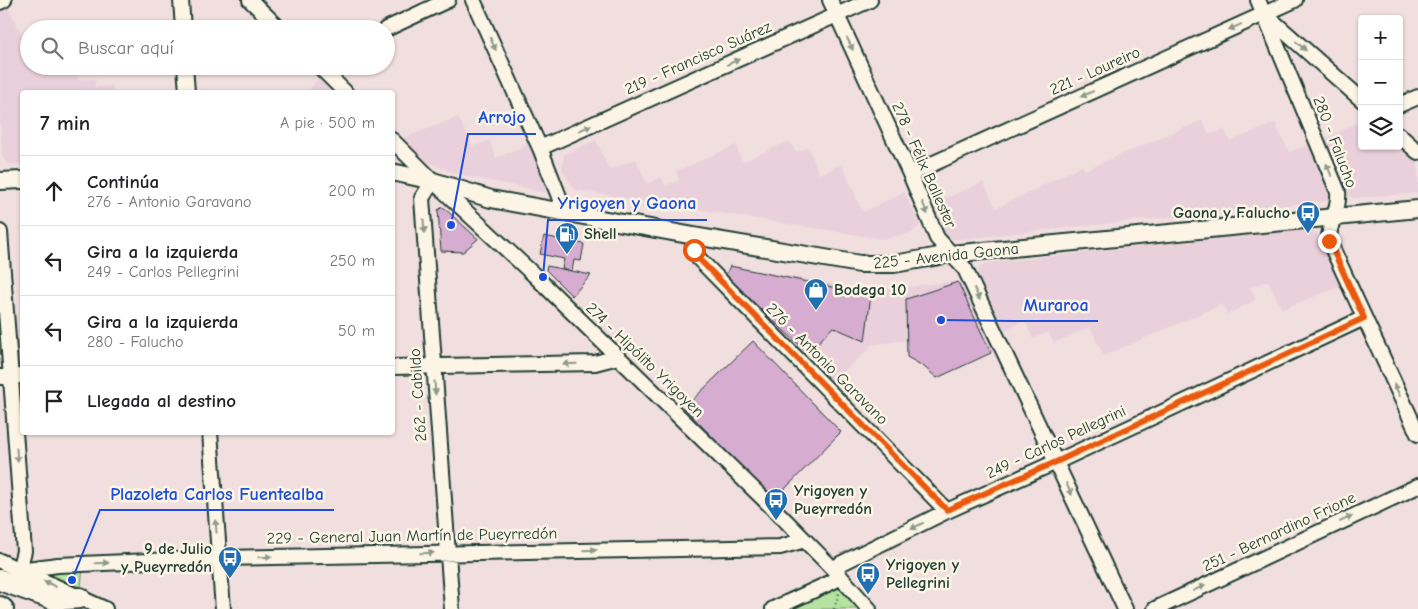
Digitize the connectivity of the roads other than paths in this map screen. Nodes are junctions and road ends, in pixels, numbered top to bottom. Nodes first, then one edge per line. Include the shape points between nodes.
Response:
1 (4, 0) edge
2 (181, 0) edge
3 (250, 0) edge
4 (448, 0) edge
5 (473, 0) edge
6 (830, 0) edge
7 (870, 0) edge
8 (1250, 0) edge
9 (1258, 0) edge
10 (1295, 0) edge
11 (0, 2) edge
12 (1265, 14) junction
13 (837, 15) junction
14 (182, 20) edge
15 (271, 20) edge
16 (395, 26) edge
17 (186, 75) edge
18 (328, 75) edge
19 (187, 90) edge
20 (343, 90) edge
21 (1358, 96) edge
22 (1418, 97) edge
23 (1403, 103) edge
24 (1403, 138) edge
25 (395, 143) edge
26 (540, 148) junction
27 (1418, 152) edge
28 (395, 173) edge
29 (910, 174) junction
30 (0, 180) edge
31 (20, 180) edge
32 (433, 181) junction
33 (1418, 209) edge
34 (565, 212) junction
35 (1334, 216) junction
36 (0, 232) edge
37 (694, 236) junction
38 (951, 254) junction
39 (1364, 318) junction
40 (618, 357) junction
41 (434, 366) junction
42 (395, 367) edge
43 (11, 377) edge
44 (1418, 434) edge
45 (210, 435) edge
46 (1056, 462) junction
47 (1418, 486) edge
48 (947, 510) junction
49 (805, 540) junction
50 (448, 553) junction
51 (219, 558) junction
52 (0, 561) edge
53 (19, 570) junction
54 (837, 573) junction
55 (0, 580) edge
56 (80, 598) junction
57 (0, 607) edge
58 (4, 609) edge
59 (105, 609) edge
60 (223, 609) edge
61 (452, 609) edge
62 (773, 609) edge
63 (869, 609) edge
64 (1125, 609) edge
65 (1155, 609) edge

1 - 11 street
2 - 14 street
3 - 15 street
4 - 16 street
5 -> 26 street
6 - 13 street, 278 - Félix Ballester
7 - 13 street, 219 - Francisco Suárez
8 - 12 street
9 - 12 street, 280 - Falucho
10 - 12 street, 221 - Loureiro
12 -> 21 street
12 -> 29 street, 221 - Loureiro
35 -> 12 street, 280 - Falucho via 1338,192
26 -> 13 street, 219 - Francisco Suárez
13 -> 29 street, 278 - Félix Ballester
17 - 19 street
18 - 20 street
22 - 23 street
24 - 27 street
25 - 32 street, 274 - Hipólito Yrigoyen
26 - 34 street
28 - 32 main road, 225 - Avenida Gaona
29 -> 38 street, 278 - Félix Ballester via 937,238
30 - 31 main road
32 - 34 main road, 225 - Avenida Gaona via 491,199
32 - 40 street, 274 - Hipólito Yrigoyen
32 -> 41 street, 262 - Cabildo via 422,198
33 - 35 main road, 225 - Avenida Gaona
34 - 37 main road, 225 - Avenida Gaona
35 - 38 main road, 225 - Avenida Gaona
35 - 39 street, 280 - Falucho via 1328,233 1329,241
36 - 43 street
37 - 38 main road, 225 - Avenida Gaona via 860,264 894,264
37 - 48 street, 276 - Antonio Garavano via 694,250 699,259
38 -> 46 street, 278 - Félix Ballester via 966,270
44 -> 39 street, 280 - Falucho
39 - 46 street, 249 - Carlos Pellegrini
40 -> 41 street via 595,363
40 - 49 street, 274 - Hipólito Yrigoyen
41 - 42 street
41 -> 50 street, 262 - Cabildo
43 -> 53 street via 24,551
51 -> 45 street
46 - 48 street, 249 - Carlos Pellegrini
46 -> 64 street, 278 - Félix Ballester
65 -> 47 street, 251 - Bernardino Frione
48 -> 54 street, 249 - Carlos Pellegrini via 840,564
50 -> 49 street, 229 - General Juan Martín de Pueyrredón via 780,547
49 - 54 street, 274 - Hipólito Yrigoyen
51 -> 50 street, 229 - General Juan Martín de Pueyrredón
50 - 61 street, 262 - Cabildo
53 -> 51 street, 229 - General Juan Martín de Pueyrredón via 58,565
51 - 60 street
52 - 53 street
56 -> 53 street
54 - 62 street, 249 - Carlos Pellegrini via 834,581
54 - 63 street, 274 - Hipólito Yrigoyen
55 - 56 highway via 56,600
56 - 59 street
57 - 58 highway

